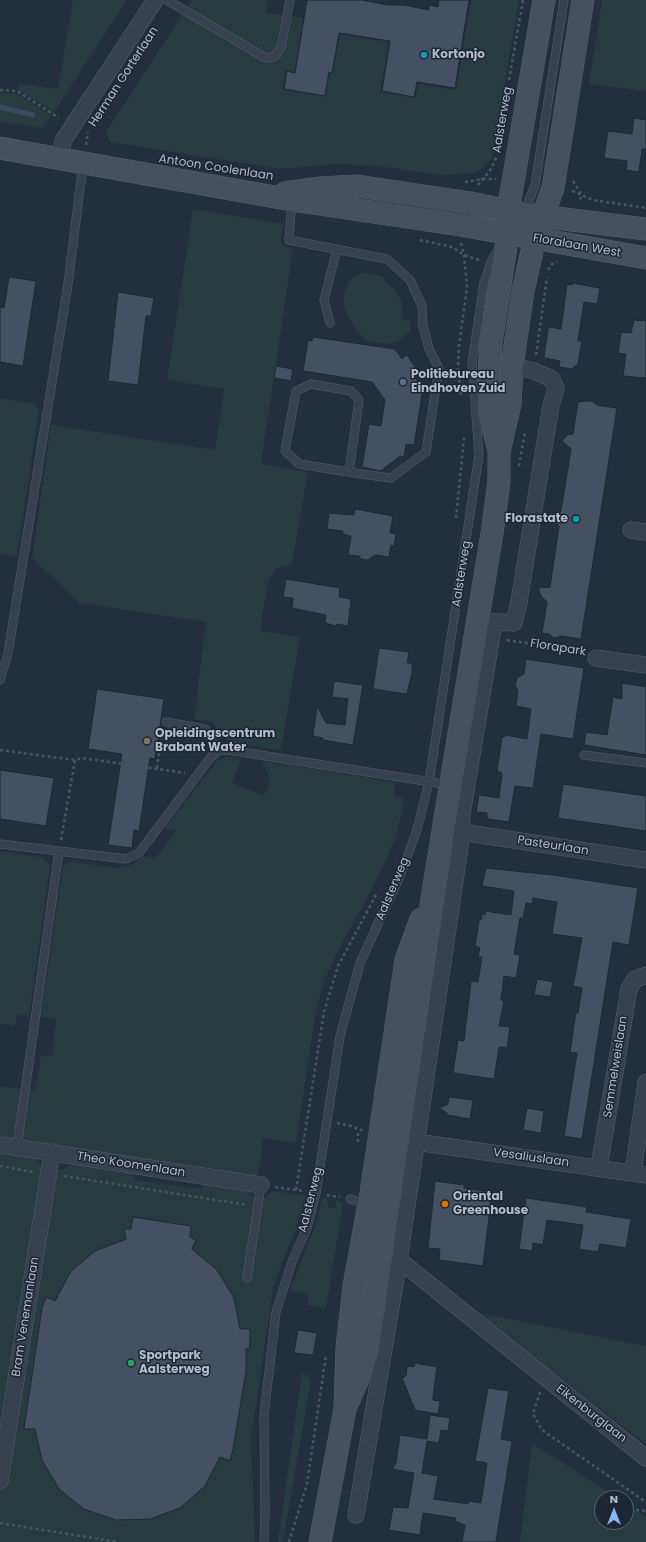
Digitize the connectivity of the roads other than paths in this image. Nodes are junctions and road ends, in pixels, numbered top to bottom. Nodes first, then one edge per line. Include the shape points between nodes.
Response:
1 (155, 0) edge
2 (167, 0) edge
3 (290, 0) edge
4 (544, 0) edge
5 (564, 0) edge
6 (583, 0) edge
7 (0, 148) edge
8 (62, 150) junction
9 (87, 154) junction
10 (269, 195) junction
11 (292, 200) junction
12 (524, 214) junction
13 (646, 229) edge
14 (508, 234) junction
15 (535, 238) junction
16 (337, 249) junction
17 (646, 258) edge
18 (330, 323) dead end
19 (512, 366) junction
20 (499, 452) junction
21 (349, 472) junction
22 (487, 627) junction
23 (596, 658) road end
24 (646, 665) edge
25 (0, 680) edge
26 (166, 722) road end
27 (218, 752) junction
28 (584, 755) dead end
29 (646, 764) edge
30 (429, 782) junction
31 (452, 785) junction
32 (461, 832) junction
33 (0, 844) edge
34 (59, 851) junction
35 (646, 860) edge
36 (433, 892) junction
37 (646, 974) edge
38 (646, 1082) edge
39 (416, 1142) junction
40 (0, 1145) edge
41 (17, 1147) junction
42 (52, 1152) junction
43 (599, 1167) junction
44 (639, 1174) edge
45 (262, 1185) joint
46 (360, 1253) junction
47 (390, 1258) junction
48 (247, 1278) dead end
49 (345, 1409) junction
50 (646, 1458) edge
51 (0, 1482) edge
52 (356, 1515) dead end
53 (264, 1542) edge
54 (320, 1542) edge

1 - 8 street, Herman Gorterlaan
2 - 3 lane via 264,58 275,56 281,48
4 - 12 main road, Aalsterweg
5 - 12 lane, Aalsterweg via 535,185
6 - 12 main road, Aalsterweg via 553,188
7 - 8 main road, Antoon Coolenlaan
8 - 9 main road, Antoon Coolenlaan
9 - 10 main road, Antoon Coolenlaan
9 - 25 lane via 8,653
10 - 11 main road, Antoon Coolenlaan
10 - 12 main road, Antoon Coolenlaan via 357,186 471,203
11 - 14 main road, Antoon Coolenlaan
11 - 16 lane via 289,240
12 - 13 main road, Floralaan West
12 - 14 main road, Aalsterweg
12 - 15 main road, Aalsterweg
14 - 15 main road, Floralaan West
14 - 20 main road, Aalsterweg via 489,376 490,412
14 - 30 lane, Aalsterweg via 491,262 480,305 472,363 479,455
15 - 17 main road, Floralaan West
15 - 19 main road, Aalsterweg via 527,267
16 - 18 lane via 324,300
16 - 21 lane via 387,259 410,280 422,306 423,326 429,349 439,368 426,452 391,478
19 - 20 main road, Aalsterweg via 510,404
19 - 22 street via 534,371 552,379 556,389 551,405 514,623
20 - 22 main road, Aalsterweg
21 - 21 lane via 299,464 285,450 296,390 311,384 351,391 359,400
22 - 31 main road, Aalsterweg
22 - 32 street, Aalsterweg
23 - 24 street, Florapark
26 - 27 lane via 205,729
27 - 30 lane via 228,750
27 - 34 lane via 210,758 139,853 126,859
28 - 29 lane
30 - 31 lane
30 - 53 lane, Aalsterweg via 417,830 400,876 360,963 340,1036 316,1193 307,1228 293,1259 276,1312 264,1415
31 - 36 main road, Aalsterweg
32 - 35 street, Pasteurlaan
32 - 39 street, Aalsterweg
33 - 34 lane
34 - 41 lane
36 - 46 main road, Aalsterweg via 416,928 406,960 359,1202
36 - 47 main road, Aalsterweg
37 - 43 street, Semmelweislaan via 635,979 629,989
38 - 44 street
39 - 43 street, Vesaliuslaan
39 - 47 street, Aalsterweg
40 - 41 street, Theo Koomenlaan
41 - 42 street, Theo Koomenlaan
42 - 45 street, Theo Koomenlaan
42 - 51 street, Bram Venemanlaan
43 - 44 street, Vesaliuslaan
45 - 48 lane
46 - 47 street
46 - 49 main road, Aalsterweg via 347,1348
47 - 49 main road, Aalsterweg via 361,1372
47 - 50 street, Eikenburglaan
47 - 52 street, Aalsterweg
49 - 54 main road, Aalsterweg

